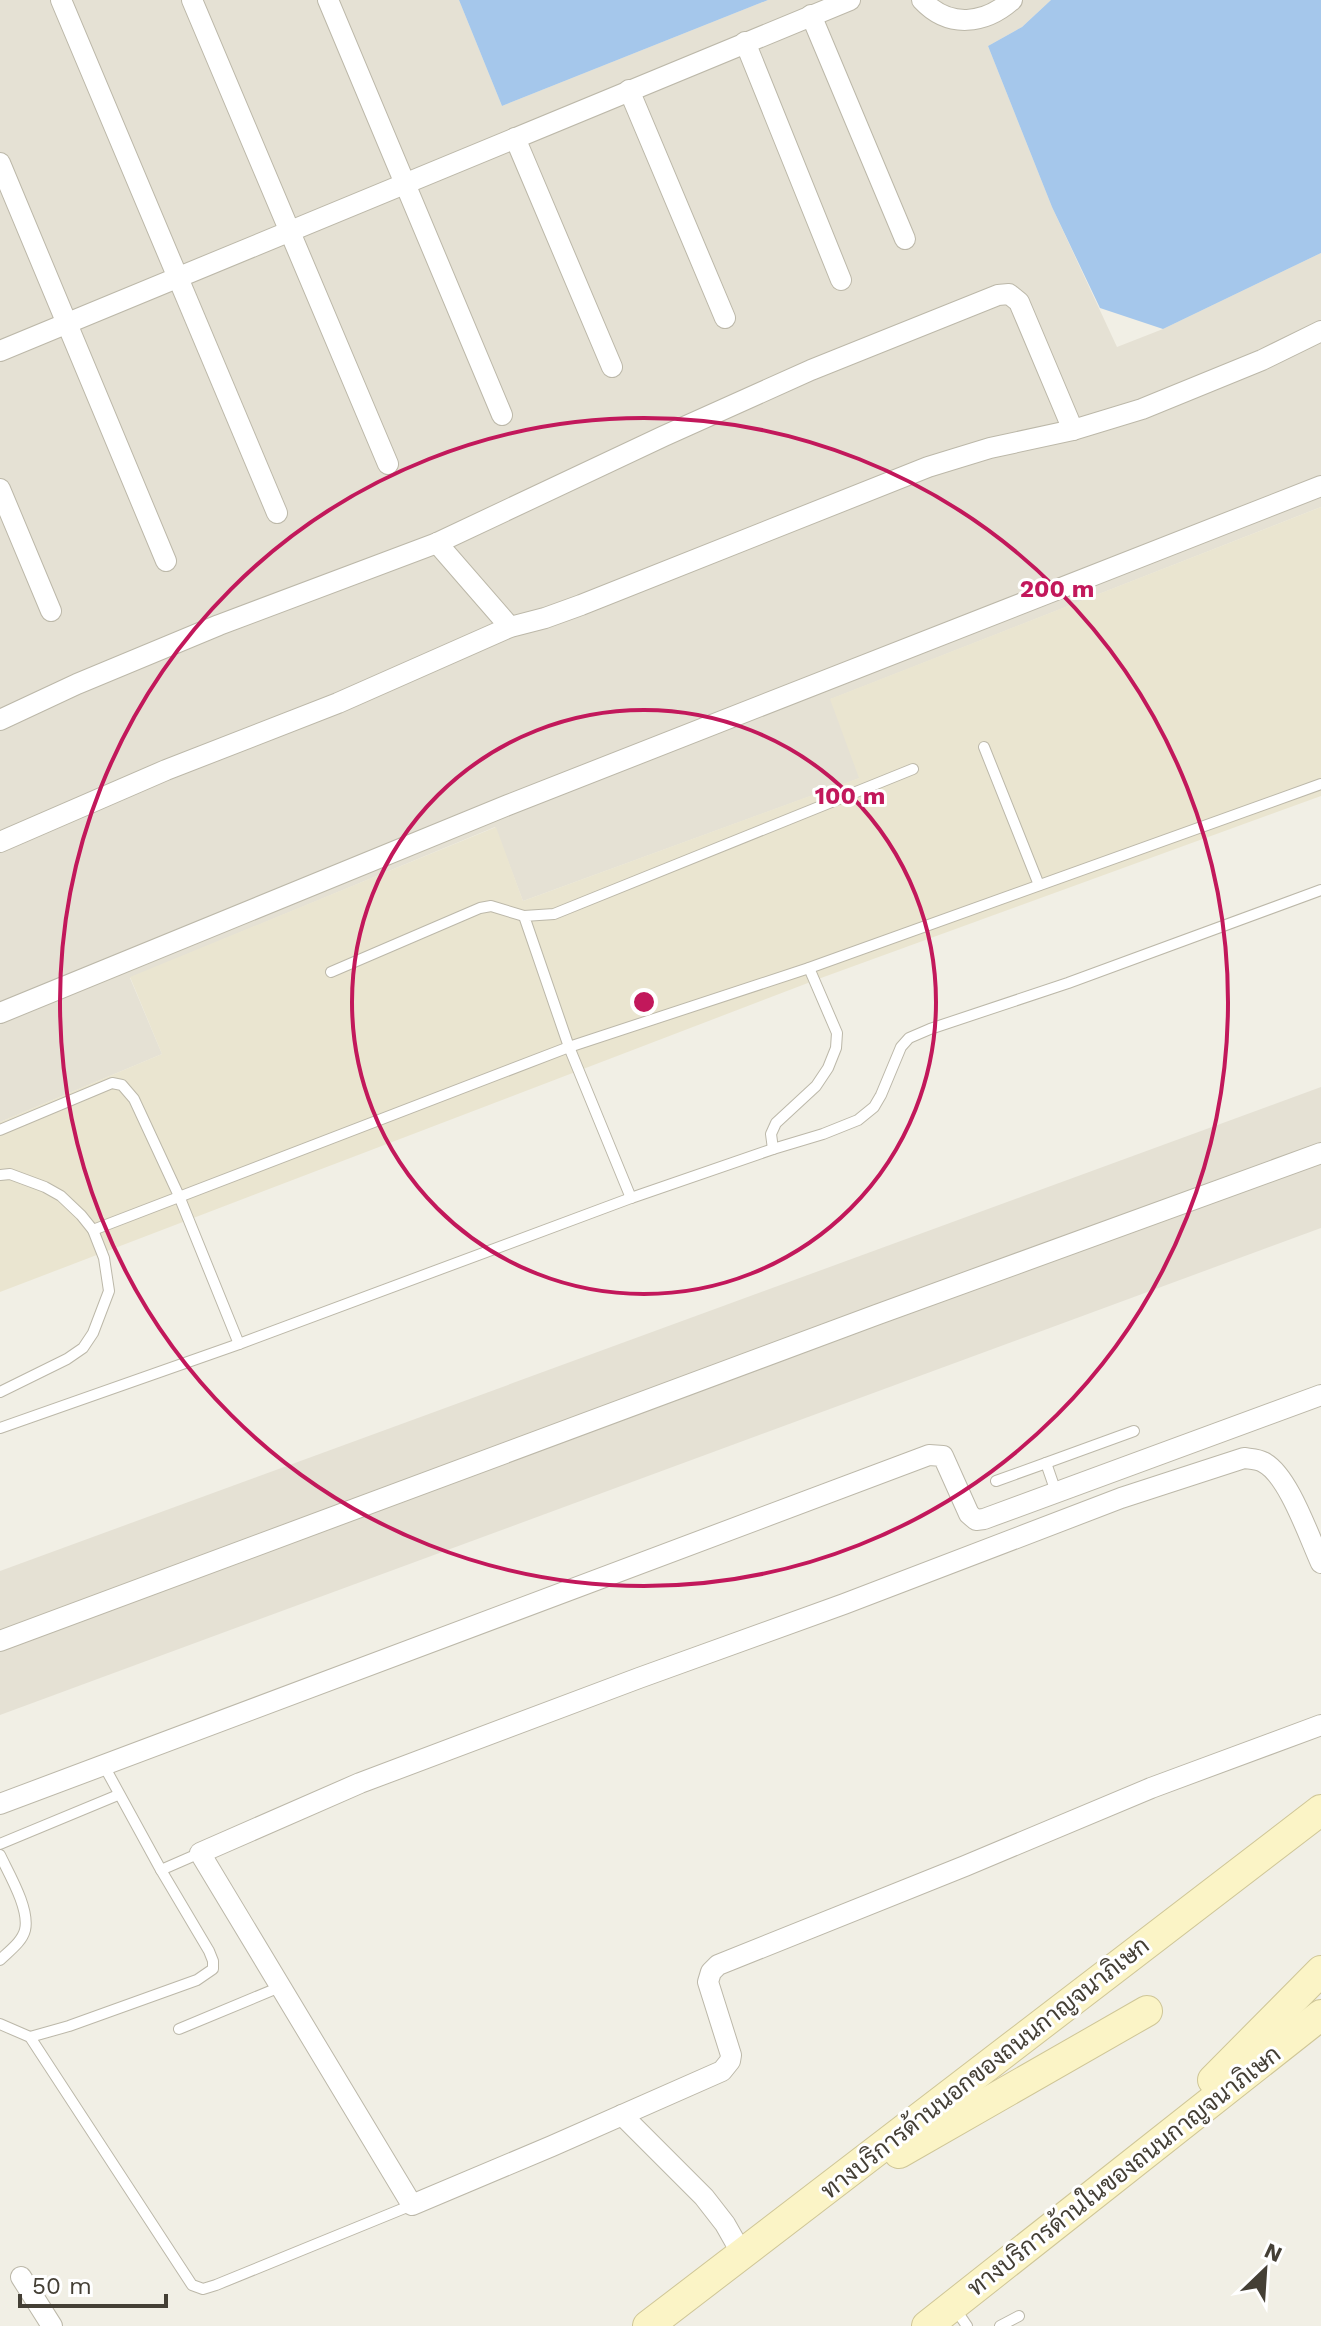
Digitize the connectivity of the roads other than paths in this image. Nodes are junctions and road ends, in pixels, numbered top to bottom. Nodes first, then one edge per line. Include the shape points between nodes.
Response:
1 (61, 0) edge
2 (192, 0) edge
3 (328, 0) edge
4 (850, 0) edge
5 (922, 0) edge
6 (1012, 0) edge
7 (811, 15) junction
8 (745, 42) junction
9 (629, 90) junction
10 (515, 138) junction
11 (0, 163) edge
12 (405, 183) junction
13 (289, 231) junction
14 (905, 239) dead end
15 (178, 277) junction
16 (841, 280) dead end
17 (725, 318) dead end
18 (66, 324) junction
19 (1321, 331) edge
20 (0, 351) edge
21 (612, 367) dead end
22 (502, 415) dead end
23 (1073, 430) junction
24 (388, 464) dead end
25 (1321, 486) edge
26 (0, 489) edge
27 (277, 513) dead end
28 (437, 543) junction
29 (166, 561) dead end
30 (51, 611) dead end
31 (510, 627) junction
32 (0, 720) edge
33 (984, 747) dead end
34 (913, 769) dead end
35 (1321, 784) edge
36 (0, 842) edge
37 (1039, 885) junction
38 (1321, 890) edge
39 (524, 916) junction
40 (809, 968) junction
41 (331, 972) dead end
42 (0, 1013) edge
43 (569, 1047) junction
44 (0, 1130) edge
45 (773, 1149) junction
46 (1321, 1153) edge
47 (0, 1175) edge
48 (179, 1196) junction
49 (631, 1198) junction
50 (93, 1230) junction
51 (239, 1344) junction
52 (0, 1392) edge
53 (1321, 1395) edge
54 (0, 1428) edge
55 (1134, 1431) dead end
56 (1046, 1463) junction
57 (996, 1481) dead end
58 (1056, 1492) junction
59 (1321, 1563) edge
60 (0, 1641) edge
61 (1321, 1725) edge
62 (103, 1764) junction
63 (118, 1795) junction
64 (0, 1804) edge
65 (1321, 1810) edge
66 (0, 1844) edge
67 (200, 1853) junction
68 (0, 1855) edge
69 (161, 1870) junction
70 (0, 1960) edge
71 (1321, 1971) edge
72 (280, 1987) junction
73 (1147, 2011) dead end
74 (1321, 2015) edge
75 (0, 2024) edge
76 (179, 2029) dead end
77 (30, 2037) junction
78 (622, 2115) junction
79 (1119, 2175) junction
80 (412, 2205) junction
81 (797, 2212) junction
82 (742, 2254) junction
83 (21, 2277) dead end
84 (960, 2316) edge
85 (1019, 2316) dead end
86 (52, 2326) edge
87 (648, 2326) edge
88 (927, 2326) edge
89 (1000, 2326) edge

1 - 15 street
2 - 13 street
3 - 12 street
4 - 7 street
5 - 6 street via 945,16 969,21 992,15
7 - 8 street
7 - 14 street
8 - 9 street
8 - 16 street
9 - 10 street
9 - 17 street
10 - 12 street
10 - 21 street
11 - 18 street
12 - 13 street
12 - 22 street
13 - 15 street
13 - 24 street
15 - 18 street
15 - 27 street
18 - 20 street
18 - 29 street
19 - 23 street via 1142,409
23 - 28 street via 1019,302 1009,294 998,295 811,370
23 - 31 street via 928,467 581,605
25 - 42 street via 508,805
26 - 30 street
28 - 31 street
28 - 32 street via 219,625
31 - 36 street
33 - 37 lane
34 - 39 lane via 554,914
35 - 37 lane
37 - 40 lane
38 - 45 lane via 909,1038 867,1113
39 - 41 lane via 480,908
39 - 43 lane
40 - 43 lane
40 - 45 lane via 837,1033 836,1048 816,1086 776,1123
43 - 48 lane
43 - 49 lane
44 - 48 lane via 118,1083 134,1099
45 - 49 lane
46 - 60 street
47 - 50 lane via 30,1180 61,1196
48 - 50 lane
48 - 51 lane
49 - 51 lane
50 - 52 lane via 109,1291 93,1333 67,1359
51 - 54 lane
53 - 58 street
55 - 56 lane
56 - 57 lane
56 - 58 lane
58 - 62 street via 976,1520 943,1456 929,1455
59 - 67 street via 1284,1481 1261,1460 1244,1458 1121,1498 360,1783
61 - 78 street via 1151,1788 718,1965 708,1982 731,2055 727,2066
62 - 63 lane
62 - 64 street
63 - 66 lane
63 - 69 lane
65 - 81 main road, ทางบริการด้านนอกของถนนกาญจนาภิเษก
67 - 69 lane
67 - 72 street
68 - 70 lane via 23,1906 25,1929
69 - 77 lane via 209,1951 213,1969 197,1980
71 - 79 main road
72 - 76 lane
72 - 80 street
73 - 81 main road
74 - 79 main road, ทางบริการด้านในของถนนกาญจนาภิเษก
75 - 77 lane
77 - 80 lane via 192,2285 216,2285
78 - 80 street
78 - 82 street via 704,2197
79 - 84 main road, ทางบริการด้านในของถนนกาญจนาภิเษก
81 - 82 main road, ทางบริการด้านนอกของถนนกาญจนาภิเษก
82 - 87 main road, ทางบริการด้านนอกของถนนกาญจนาภิเษก
83 - 86 street
84 - 88 main road, ทางบริการด้านในของถนนกาญจนาภิเษก
85 - 89 lane

